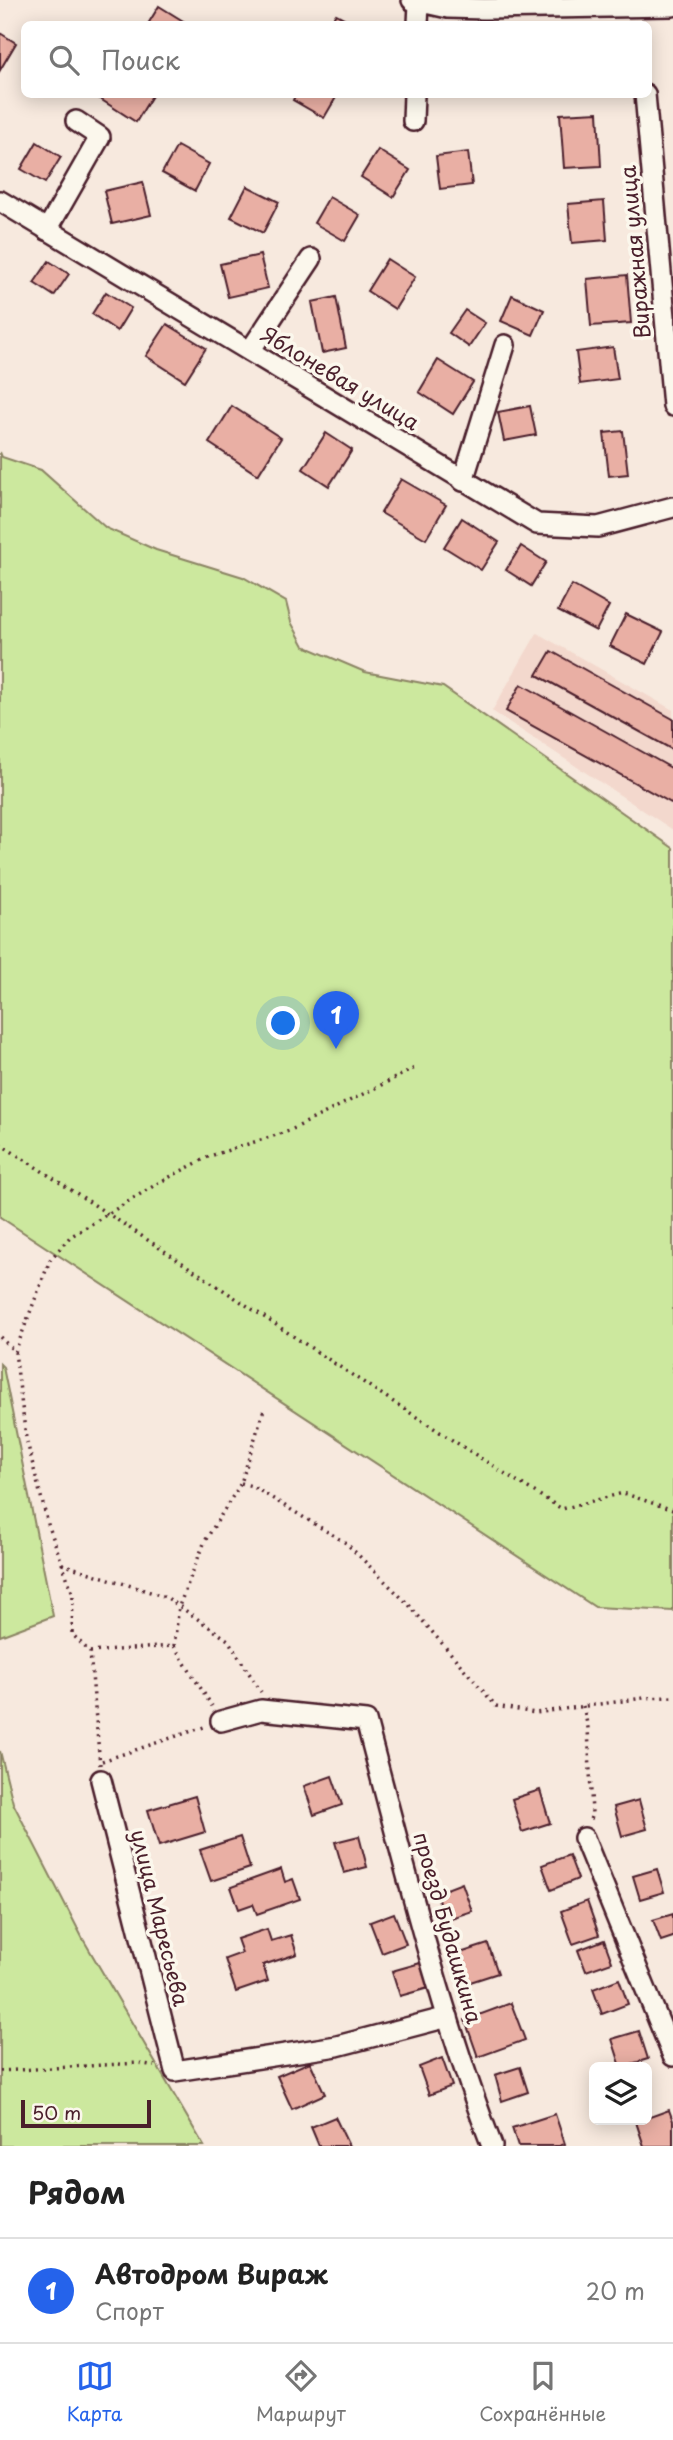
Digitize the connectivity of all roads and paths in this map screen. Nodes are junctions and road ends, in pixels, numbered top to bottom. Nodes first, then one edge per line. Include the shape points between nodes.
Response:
1 (415, 2) edge
2 (673, 6) edge
3 (637, 11) edge
4 (418, 21) edge
5 (414, 98) edge
6 (645, 98) edge
7 (76, 121) dead end
8 (413, 121) dead end
9 (0, 201) edge
10 (47, 230) junction
11 (311, 259) dead end
12 (505, 345) dead end
13 (250, 351) junction
14 (673, 405) edge
15 (463, 481) junction
16 (673, 507) edge
17 (415, 1068) dead end
18 (0, 1144) edge
19 (110, 1213) junction
20 (0, 1337) edge
21 (15, 1352) junction
22 (264, 1409) dead end
23 (242, 1483) junction
24 (673, 1510) edge
25 (62, 1564) junction
26 (179, 1606) junction
27 (174, 1646) junction
28 (90, 1652) junction
29 (673, 1697) edge
30 (583, 1706) junction
31 (267, 1710) junction
32 (221, 1721) junction
33 (100, 1771) junction
34 (584, 1838) joint
35 (448, 2017) junction
36 (673, 2056) edge
37 (139, 2063) dead end
38 (0, 2071) edge
39 (492, 2146) edge

1 - 3 street via 484,9
1 - 4 street
2 - 3 street
5 - 8 street
6 - 14 street, Виражная улица
7 - 10 street via 100,137
9 - 10 street, Яблоневая улица
10 - 13 street, Яблоневая улица
11 - 13 street
12 - 15 street
13 - 15 street, Яблоневая улица
15 - 16 street, Яблоневая улица via 537,524 598,527
17 - 19 path via 289,1131 210,1156
18 - 19 path
19 - 21 path via 70,1237 50,1260
19 - 24 path via 562,1509 623,1493
20 - 21 path
21 - 25 path via 26,1438
22 - 23 path
23 - 26 path via 205,1541
23 - 30 path via 346,1543 409,1605 496,1706 535,1713
25 - 26 path via 166,1597
25 - 28 path via 73,1594 72,1634
26 - 27 path
26 - 31 path via 228,1640 260,1687
27 - 28 path
27 - 32 path
28 - 33 path
29 - 30 path
30 - 34 path via 592,1814
31 - 32 street
31 - 35 street, проезд Будашкина via 366,1721
32 - 33 path
33 - 35 street, улица Маресьева via 175,2071 337,2046
34 - 36 street
35 - 39 street, проезд Будашкина
37 - 38 path

